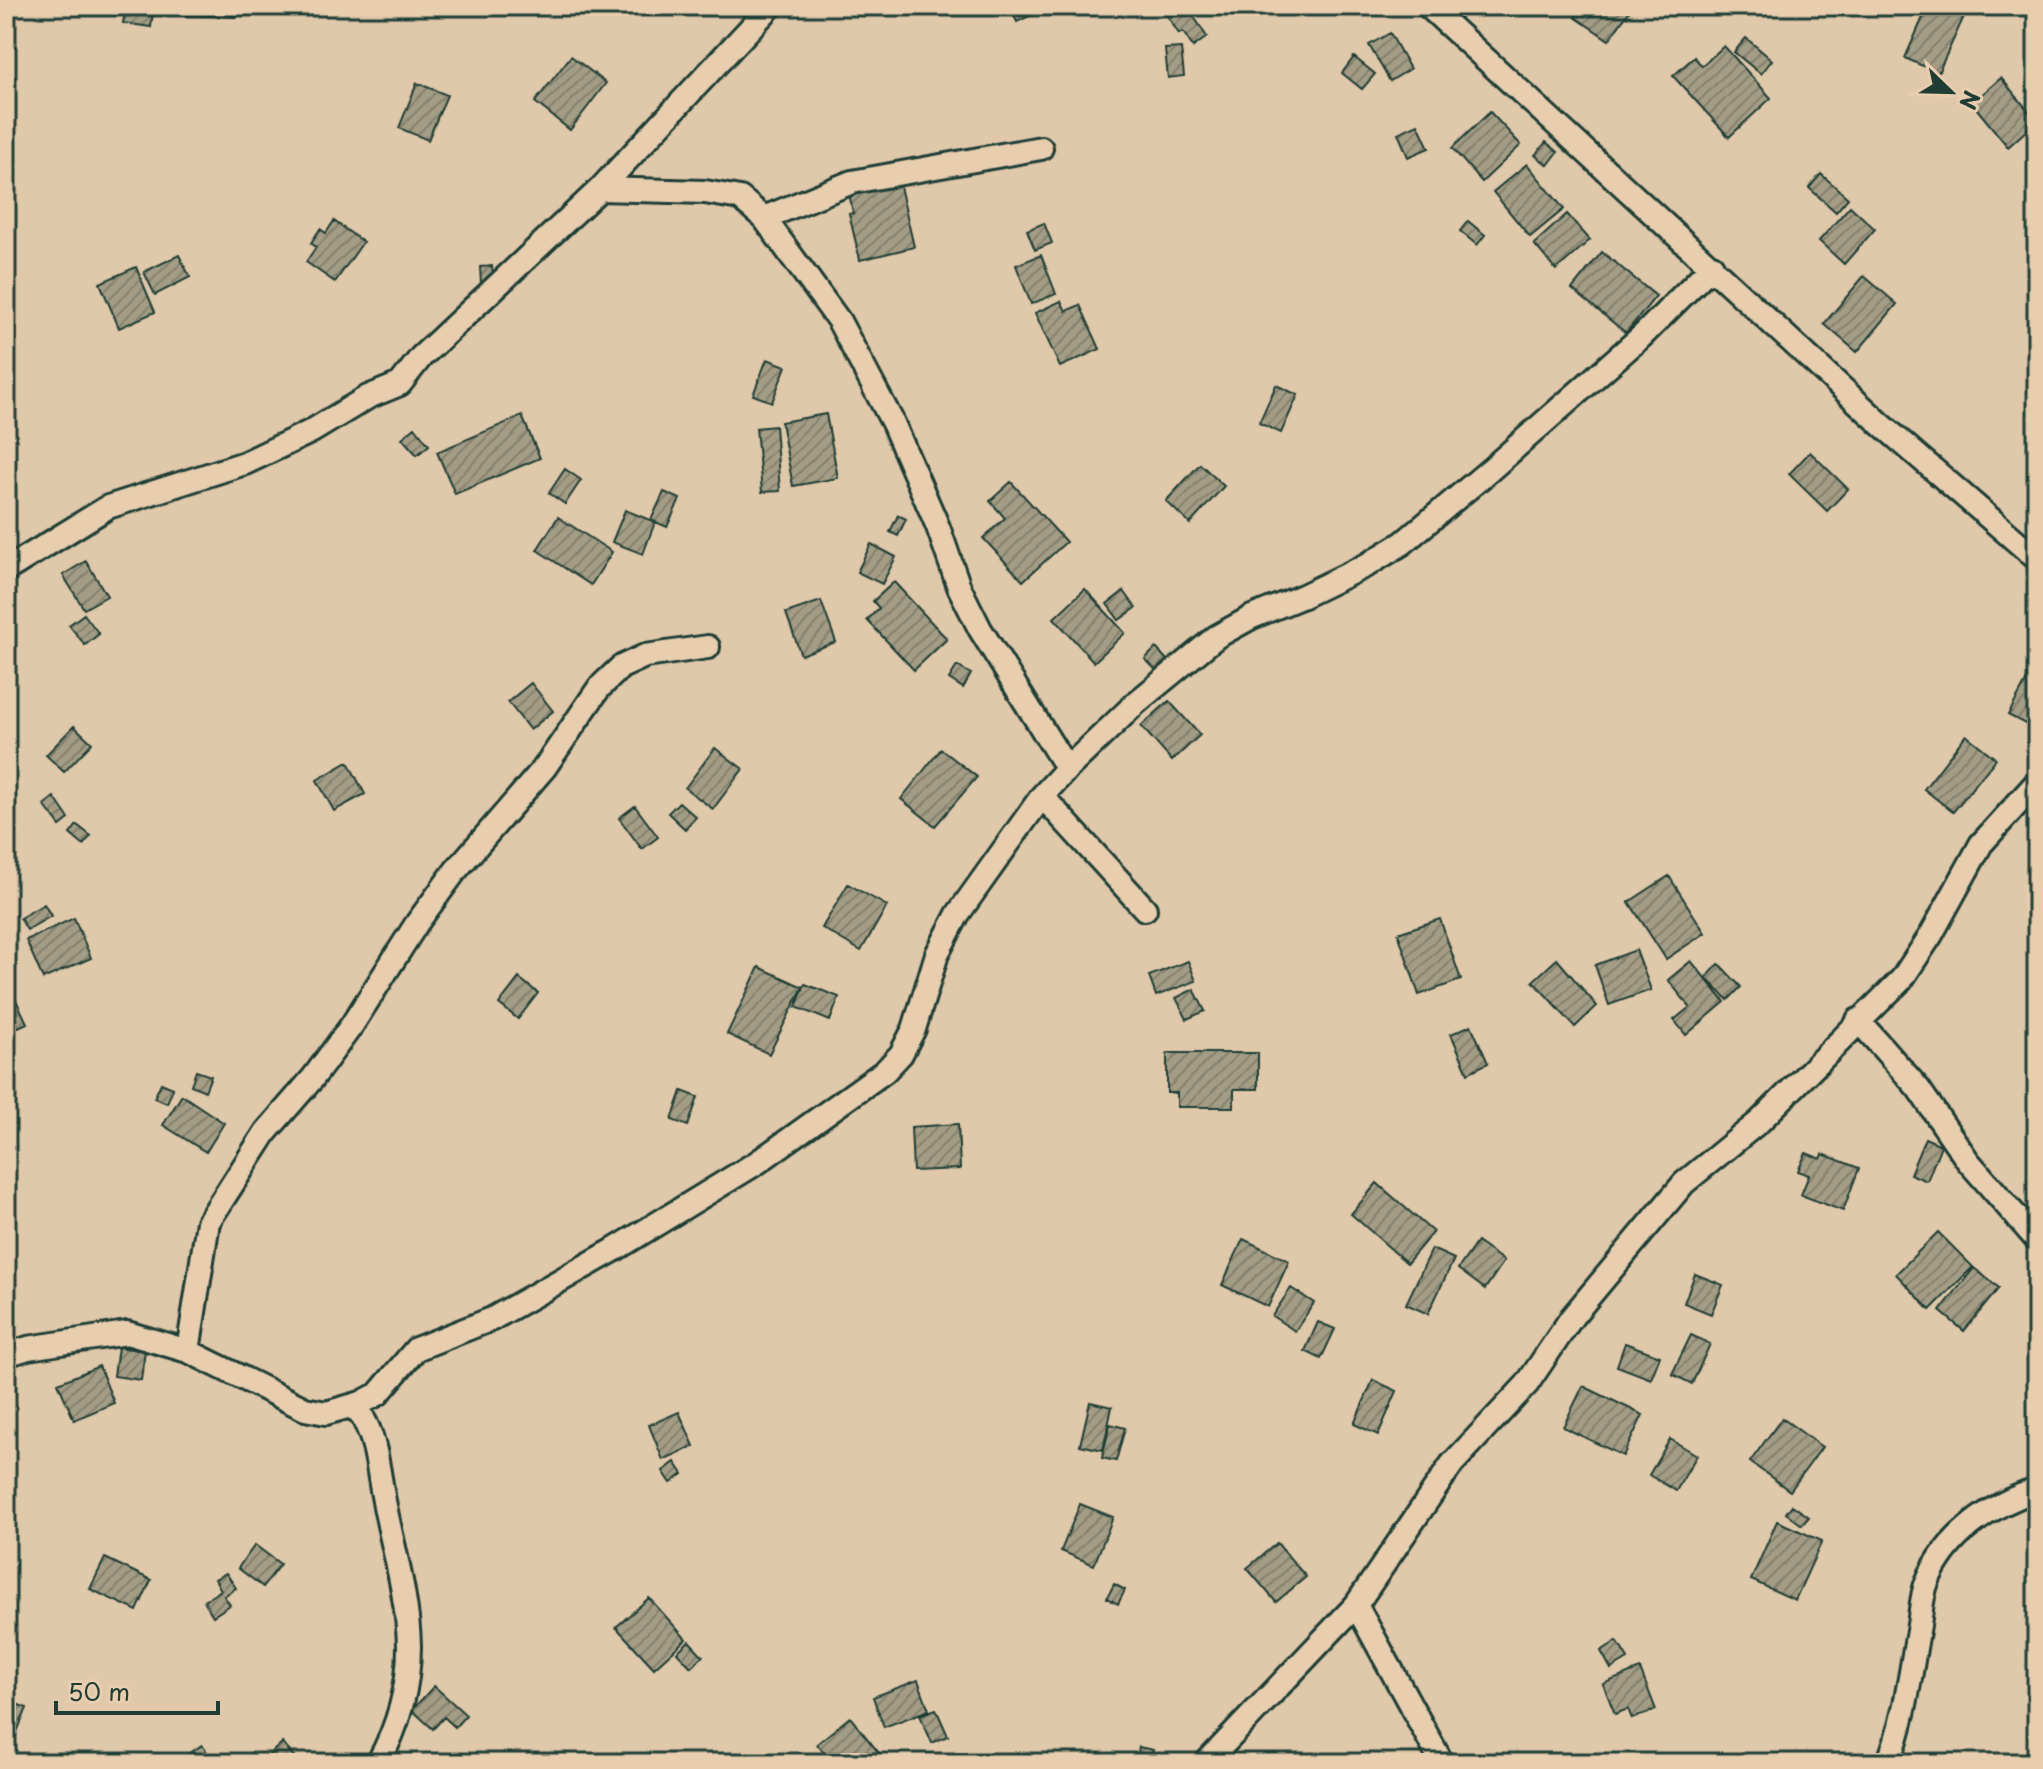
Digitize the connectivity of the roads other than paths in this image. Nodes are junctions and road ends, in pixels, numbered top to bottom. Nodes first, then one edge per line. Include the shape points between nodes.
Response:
1 (771, 6) edge
2 (1428, 6) edge
3 (1041, 148) dead end
4 (600, 189) junction
5 (764, 218) junction
6 (1712, 266) junction
7 (2037, 559) edge
8 (6, 570) edge
9 (708, 647) dead end
10 (1067, 769) junction
11 (2037, 782) edge
12 (1042, 796) junction
13 (1145, 909) dead end
14 (1858, 1020) junction
15 (2037, 1240) edge
16 (188, 1351) junction
17 (6, 1355) edge
18 (350, 1406) junction
19 (2037, 1490) edge
20 (1356, 1605) junction
21 (378, 1763) edge
22 (1206, 1763) edge
23 (1442, 1763) edge
24 (1888, 1763) edge

1 - 4 street
2 - 6 street
3 - 5 street via 852,182
4 - 5 street via 740,198
4 - 8 street via 433,346 400,384 245,463 108,507
5 - 10 street via 839,321 893,423 980,629
6 - 7 street via 1882,425
6 - 10 street via 1642,336 1403,543 1216,637
9 - 16 street via 645,656 621,667 599,688 545,767 456,870 352,1025 266,1132 208,1222
10 - 12 street
11 - 14 street via 1981,844 1902,979
12 - 13 street
12 - 18 street via 958,914 937,954 914,1029 885,1071 758,1162 614,1250 492,1319 416,1349 378,1394
14 - 15 street
14 - 20 street via 1760,1121 1684,1183 1572,1317 1527,1384 1452,1464
16 - 17 street via 127,1333
16 - 18 street via 305,1409 326,1413
18 - 21 street via 367,1425 409,1645 406,1688 394,1735
19 - 24 street via 1993,1507 1970,1525 1926,1583 1901,1731
20 - 22 street
20 - 23 street

